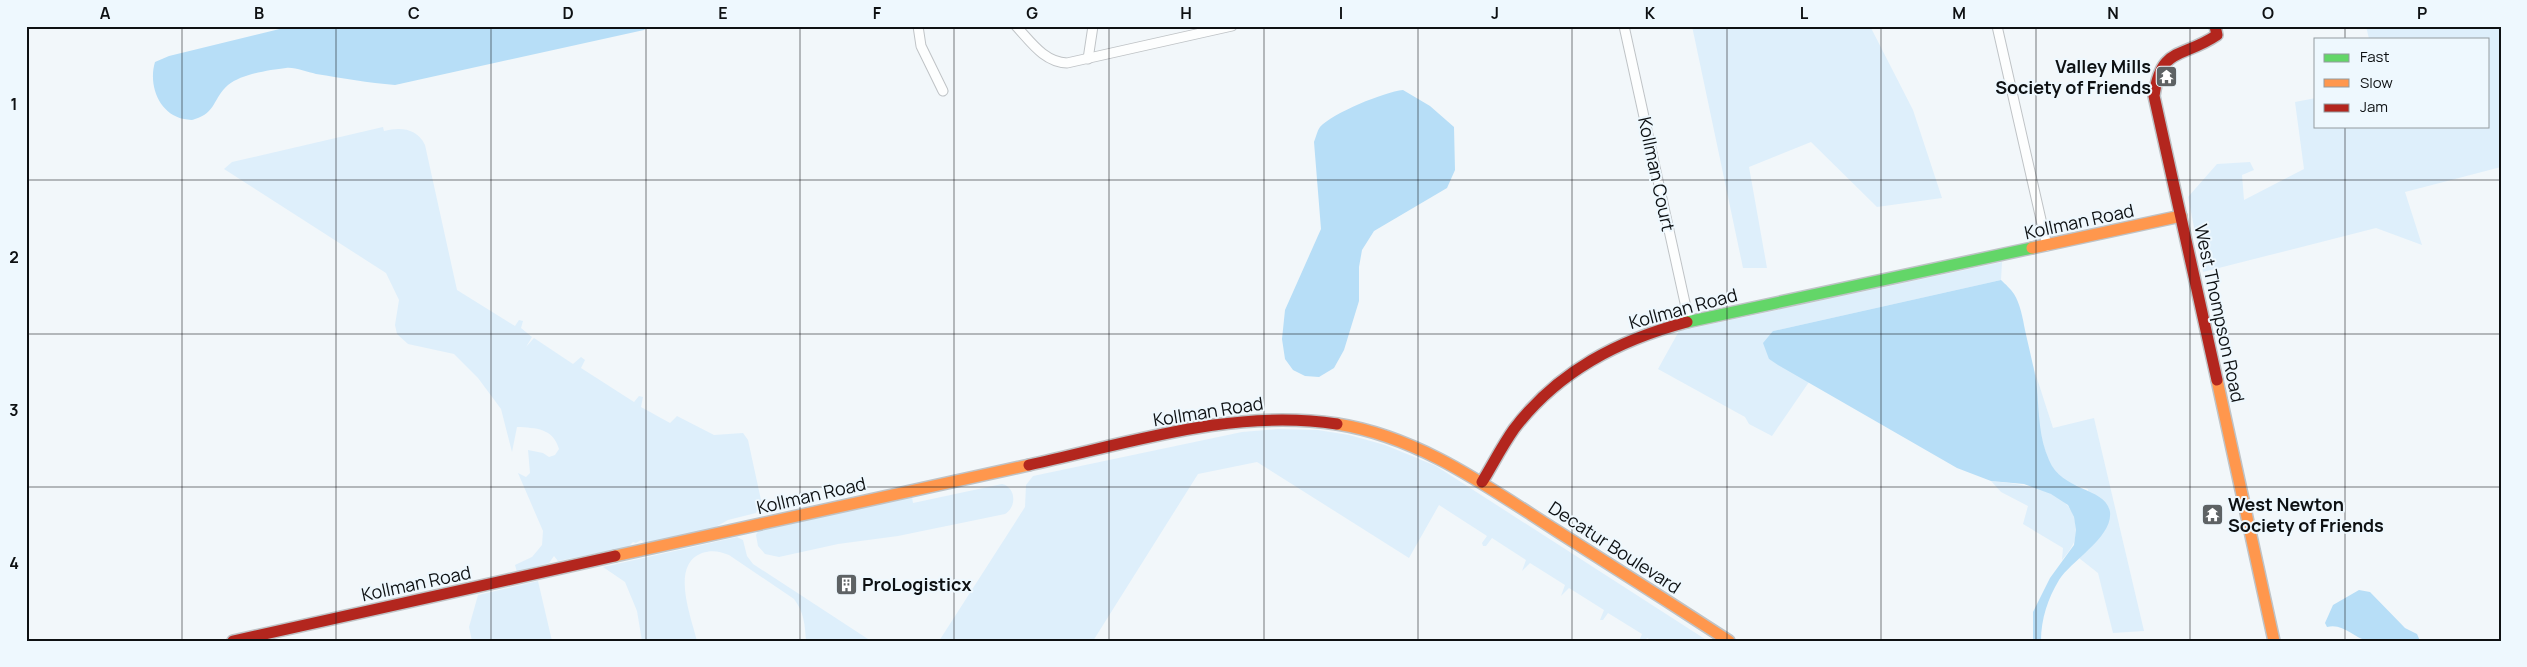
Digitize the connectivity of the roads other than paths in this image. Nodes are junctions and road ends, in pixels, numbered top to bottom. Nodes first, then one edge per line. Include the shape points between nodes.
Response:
1 (918, 26) edge
2 (1016, 26) edge
3 (1093, 26) edge
4 (1232, 26) edge
5 (1624, 26) edge
6 (1997, 26) edge
7 (2215, 26) edge
8 (1088, 59) junction
9 (943, 91) dead end
10 (2181, 216) junction
11 (2047, 246) junction
12 (1689, 321) junction
13 (1482, 482) junction
14 (233, 641) edge
15 (1730, 641) edge
16 (2274, 641) edge

1 - 9 street via 921,46
2 - 8 street via 1045,56 1055,61 1071,63
3 - 8 street
4 - 8 street
5 - 12 street, Kollman Court
6 - 11 street
7 - 10 street, West Thompson Road via 2217,35 2208,42 2170,57 2161,63 2157,72 2154,96
10 - 11 street, Kollman Road
10 - 16 street, West Thompson Road
11 - 12 street, Kollman Road
12 - 13 street, Kollman Road via 1625,341 1596,355 1569,374 1528,412
13 - 14 street, Kollman Road via 1416,446 1360,428 1294,418 1237,421
13 - 15 street, Decatur Boulevard

